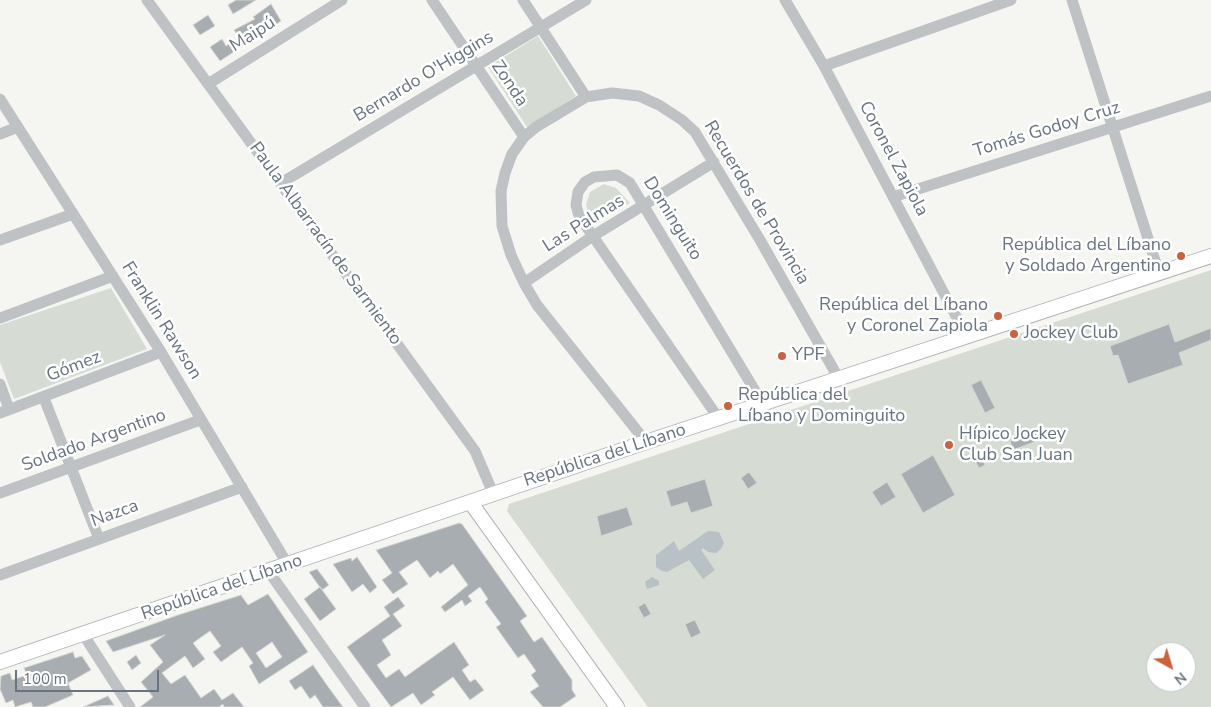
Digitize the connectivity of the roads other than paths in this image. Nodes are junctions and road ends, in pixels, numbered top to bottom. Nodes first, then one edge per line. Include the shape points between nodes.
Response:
1 (147, 0) edge
2 (342, 0) edge
3 (432, 0) edge
4 (523, 0) edge
5 (586, 0) edge
6 (786, 0) edge
7 (1011, 0) edge
8 (1072, 0) edge
9 (541, 27) junction
10 (476, 66) junction
11 (824, 66) junction
12 (208, 84) junction
13 (586, 96) junction
14 (1211, 96) edge
15 (0, 99) edge
16 (18, 128) junction
17 (1112, 129) junction
18 (0, 134) edge
19 (524, 137) junction
20 (714, 162) junction
21 (281, 184) junction
22 (893, 197) junction
23 (645, 206) junction
24 (73, 214) junction
25 (592, 236) junction
26 (0, 240) edge
27 (1211, 256) edge
28 (1158, 273) junction
29 (113, 276) junction
30 (524, 284) junction
31 (0, 318) edge
32 (967, 337) junction
33 (161, 352) junction
34 (839, 379) junction
35 (0, 384) edge
36 (44, 398) junction
37 (763, 404) junction
38 (4, 411) edge
39 (719, 419) junction
40 (200, 420) junction
41 (646, 442) junction
42 (71, 468) junction
43 (242, 486) junction
44 (0, 493) edge
45 (493, 493) junction
46 (471, 503) junction
47 (99, 539) junction
48 (288, 565) junction
49 (269, 572) junction
50 (0, 574) edge
51 (83, 634) junction
52 (0, 662) edge
53 (130, 707) edge
54 (365, 707) edge
55 (617, 707) edge

1 - 12 street, Paula Albarracín de Sarmiento
2 - 12 street, Maipú
3 - 10 street, Zonda
4 - 9 street
5 - 9 street, Bernardo O'Higgins
6 - 11 street, Coronel Zapiola
7 - 11 street
8 - 17 street
9 - 10 street, Bernardo O'Higgins
9 - 13 street
10 - 19 street, Zonda
10 - 21 street, Bernardo O'Higgins
11 - 22 street, Coronel Zapiola
12 - 21 street, Paula Albarracín de Sarmiento
13 - 19 street, Recuerdos de Provincia
13 - 20 street, Recuerdos de Provincia via 639,96 660,105 695,132
14 - 17 street, Tomás Godoy Cruz
15 - 16 street, Franklin Rawson
16 - 18 street
16 - 24 street, Franklin Rawson
17 - 22 street, Tomás Godoy Cruz
17 - 28 street
19 - 30 street, Recuerdos de Provincia via 505,172 500,211 506,241
20 - 23 street, Las Palmas
20 - 34 street, Recuerdos de Provincia
21 - 45 street, Paula Albarracín de Sarmiento via 475,451
22 - 32 street, Coronel Zapiola
23 - 25 street, Las Palmas
23 - 25 street, Dominguito via 624,178 606,174 585,182 578,192 576,205
23 - 37 street, Dominguito
24 - 26 street
24 - 29 street, Franklin Rawson
25 - 30 street, Las Palmas
25 - 39 street, Dominguito
27 - 28 main road, República del Líbano
28 - 32 main road, República del Líbano
29 - 31 street
29 - 33 street, Franklin Rawson
30 - 41 street, Recuerdos de Provincia via 537,305
32 - 34 main road, República del Líbano
33 - 36 street, Gómez
33 - 40 street, Franklin Rawson
34 - 37 main road, República del Líbano
35 - 38 street
36 - 38 street, Gómez
36 - 42 street
37 - 39 main road, República del Líbano
39 - 41 main road, República del Líbano
40 - 42 street, Soldado Argentino
40 - 43 street, Franklin Rawson
41 - 45 main road, República del Líbano
42 - 44 street, Soldado Argentino
42 - 47 street
43 - 47 street, Nazca
43 - 48 street, Franklin Rawson
45 - 46 main road, República del Líbano
46 - 48 main road, República del Líbano
46 - 55 main road
47 - 50 street, Nazca
48 - 49 main road, República del Líbano
49 - 51 main road, República del Líbano
49 - 54 street
51 - 52 main road, República del Líbano
51 - 53 street

